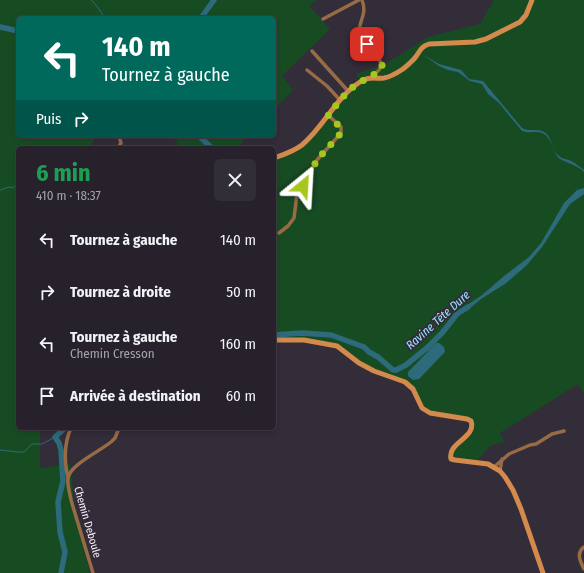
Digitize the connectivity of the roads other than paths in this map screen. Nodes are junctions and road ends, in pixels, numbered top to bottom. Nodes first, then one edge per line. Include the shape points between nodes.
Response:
1 (361, 0) edge
2 (532, 0) edge
3 (323, 19) dead end
4 (312, 51) dead end
5 (307, 70) dead end
6 (370, 78) junction
7 (348, 91) junction
8 (340, 100) junction
9 (328, 115) junction
10 (276, 157) edge
11 (279, 233) dead end
12 (276, 340) edge
13 (70, 430) edge
14 (118, 430) edge
15 (564, 430) dead end
16 (502, 459) junction
17 (494, 467) junction
18 (500, 471) junction
19 (68, 477) junction
20 (584, 547) edge
21 (584, 569) edge
22 (93, 573) edge
23 (543, 573) edge

1 - 3 street
1 - 6 street via 365,10 360,34 382,64
2 - 6 street via 520,22 493,36 475,42 429,44 424,46 414,60 396,73 383,78
4 - 7 street
5 - 8 street
6 - 7 street via 359,82
7 - 8 street
8 - 9 street
9 - 10 street via 301,146
9 - 11 street via 340,127 341,133 317,160 297,194 294,218
12 - 17 street via 304,340 337,346 359,363 405,382 413,389 425,411 471,421 472,428 467,436 452,448 451,458
13 - 19 street via 66,444 65,467
14 - 19 street, Chemin Deboule via 111,442 74,467
15 - 16 street
16 - 17 street
16 - 18 street
17 - 18 street
18 - 23 street via 513,490
19 - 22 street, Chemin Deboule via 71,500
20 - 21 street via 581,549 579,560

